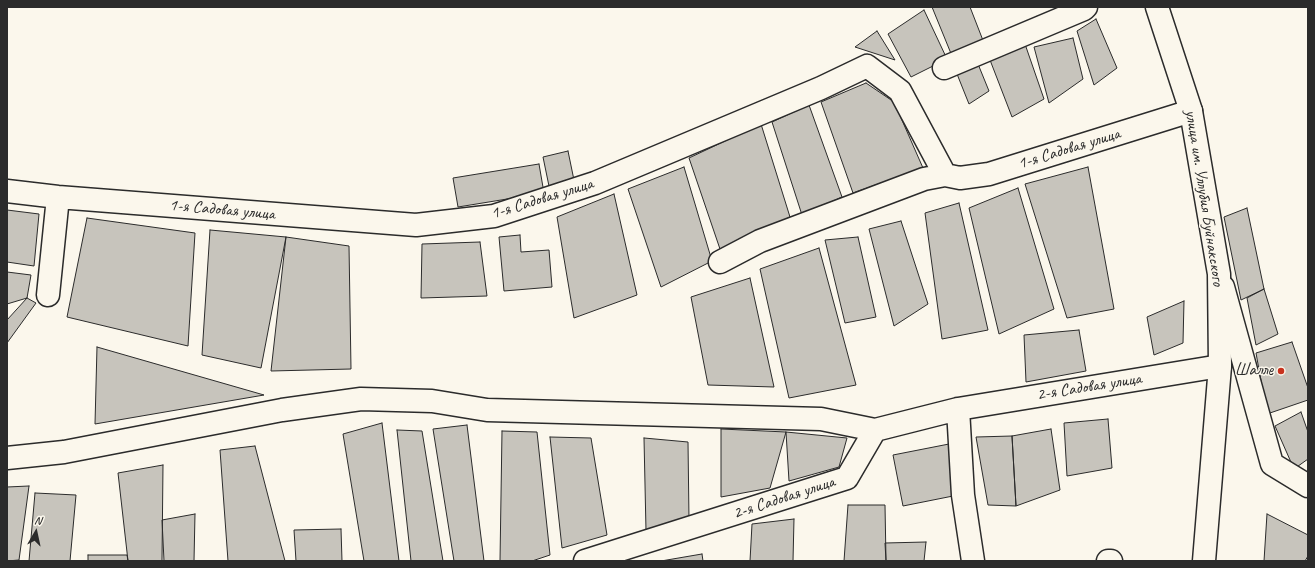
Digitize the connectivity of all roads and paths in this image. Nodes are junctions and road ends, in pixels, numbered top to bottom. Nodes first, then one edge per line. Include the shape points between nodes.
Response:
1 (1086, 7) edge
2 (1157, 7) edge
3 (944, 68) dead end
4 (1191, 111) junction
5 (945, 175) junction
6 (7, 190) edge
7 (58, 197) junction
8 (720, 262) dead end
9 (1219, 274) junction
10 (48, 296) dead end
11 (1220, 366) junction
12 (958, 409) junction
13 (875, 430) junction
14 (7, 458) edge
15 (1308, 486) edge
16 (585, 561) edge
17 (973, 561) edge
18 (1108, 561) edge
19 (1111, 561) edge
20 (1204, 561) edge

1 - 3 street
2 - 4 street, улица им. Уллубия Буйнакского
4 - 5 street, 1-я Садовая улица via 989,174 960,178
4 - 9 street, улица им. Уллубия Буйнакского
5 - 7 street, 1-я Садовая улица via 900,91 867,66 821,88 595,183 494,216 416,225
5 - 8 street, 1-я Садовая улица via 924,179 760,241
6 - 7 street, 1-я Садовая улица
7 - 10 street
9 - 11 street, улица им. Уллубия Буйнакского
9 - 15 street via 1272,464
11 - 12 street, 2-я Садовая улица
11 - 20 street, улица им. Уллубия Буйнакского
12 - 13 street, 2-я Садовая улица
12 - 17 street via 963,494
13 - 14 street via 821,419 487,410 432,401 361,400 282,410 64,452
13 - 16 street, 2-я Садовая улица via 847,478
18 - 19 street

